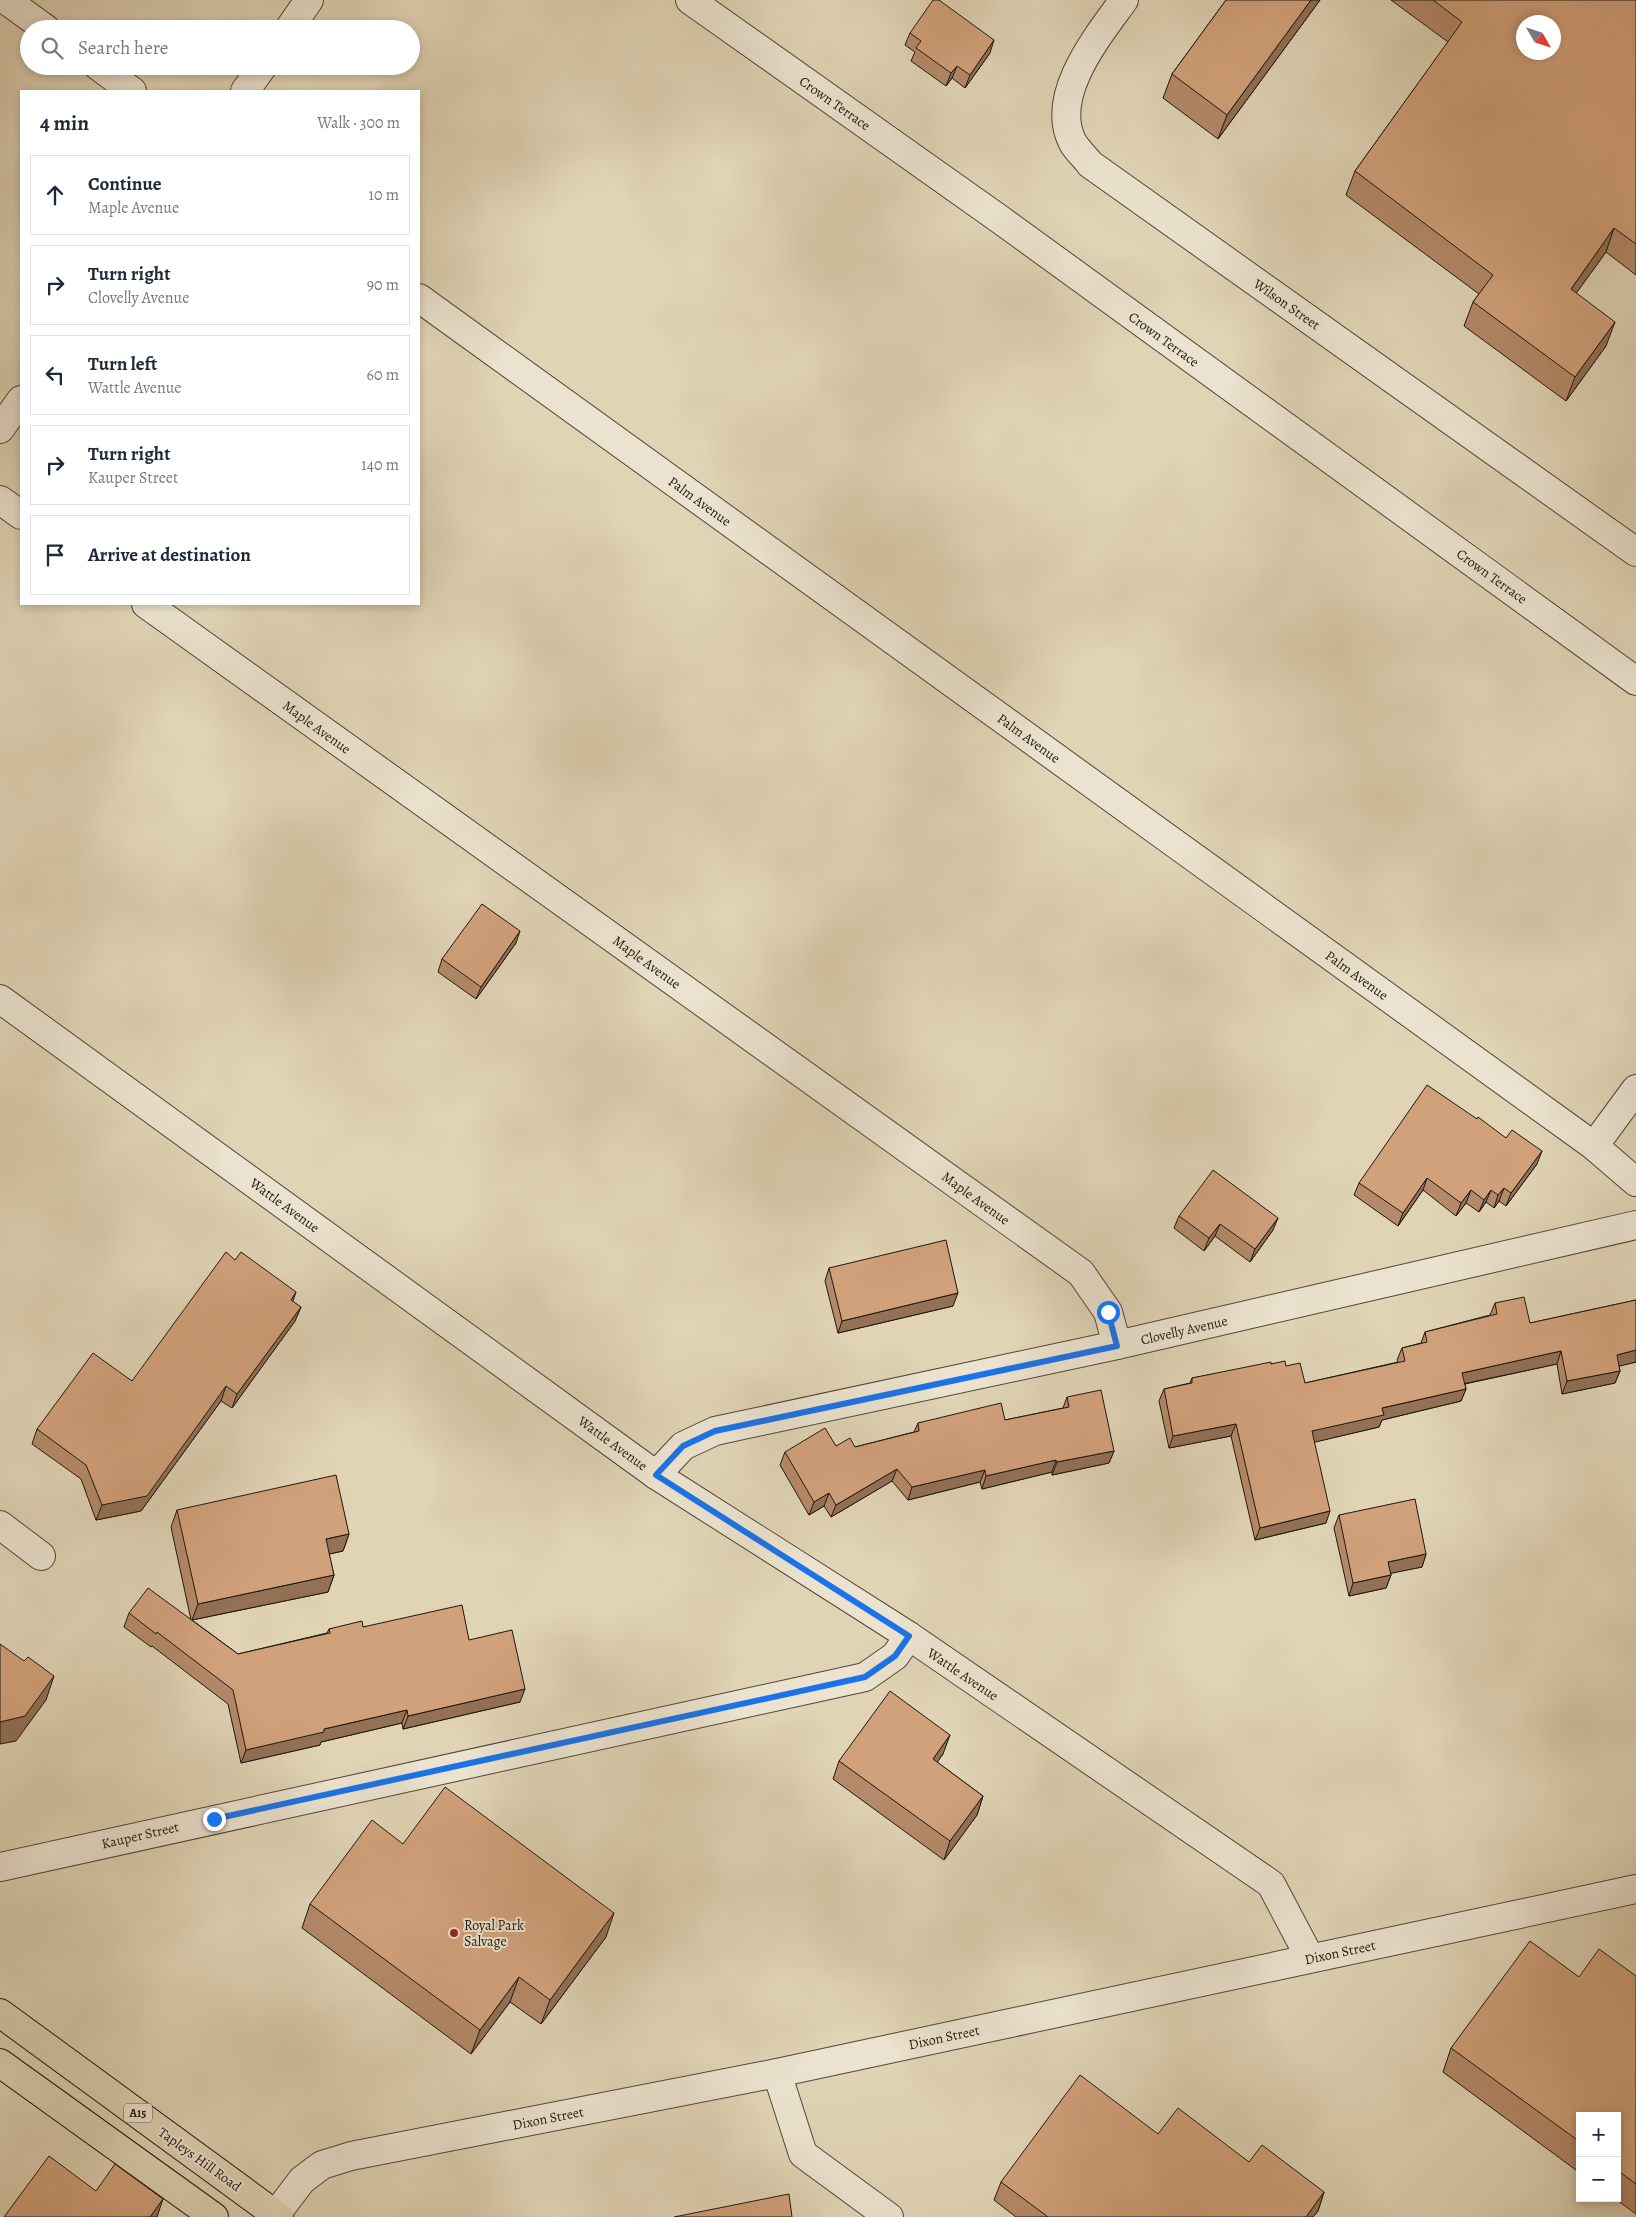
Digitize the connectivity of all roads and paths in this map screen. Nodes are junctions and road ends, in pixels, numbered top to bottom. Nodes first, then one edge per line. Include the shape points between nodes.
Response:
1 (6, 0) edge
2 (309, 0) edge
3 (690, 0) edge
4 (1124, 0) edge
5 (34, 20) edge
6 (295, 20) edge
7 (110, 75) edge
8 (257, 75) edge
9 (131, 90) edge
10 (246, 90) edge
11 (420, 299) edge
12 (20, 401) edge
13 (0, 428) edge
14 (0, 500) edge
15 (20, 514) edge
16 (1636, 552) edge
17 (147, 605) edge
18 (1636, 681) edge
19 (0, 999) edge
20 (1636, 1088) edge
21 (1594, 1146) junction
22 (1636, 1182) edge
23 (1636, 1225) edge
24 (1117, 1346) junction
25 (656, 1475) junction
26 (0, 1524) edge
27 (41, 1556) dead end
28 (909, 1636) junction
29 (0, 1867) edge
30 (1636, 1889) edge
31 (1310, 1958) junction
32 (0, 2012) edge
33 (0, 2063) edge
34 (777, 2073) junction
35 (276, 2216) edge
36 (214, 2217) edge
37 (889, 2217) edge

1 - 5 street
2 - 6 street
3 - 18 street, Crown Terrace via 998,218
4 - 16 street, Wilson Street via 1087,51 1070,87 1066,116 1072,142 1090,164
7 - 9 street
8 - 10 street
11 - 21 street, Palm Avenue
12 - 13 street
14 - 15 street
17 - 24 street, Maple Avenue via 1082,1273 1108,1312
19 - 25 street, Wattle Avenue
20 - 21 street
21 - 22 street, Palm Avenue
23 - 24 street, Clovelly Avenue
24 - 25 street, Clovelly Avenue via 715,1431 683,1446
25 - 28 street, Wattle Avenue
26 - 27 street
28 - 29 street, Kauper Street via 895,1656 865,1677
28 - 31 street, Wattle Avenue via 1270,1884
30 - 31 street, Dixon Street
31 - 34 street, Dixon Street
32 - 35 main road, Tapleys Hill Road / A15
33 - 36 main road
34 - 35 street, Dixon Street via 351,2156 322,2165 302,2180
34 - 37 street via 803,2154

